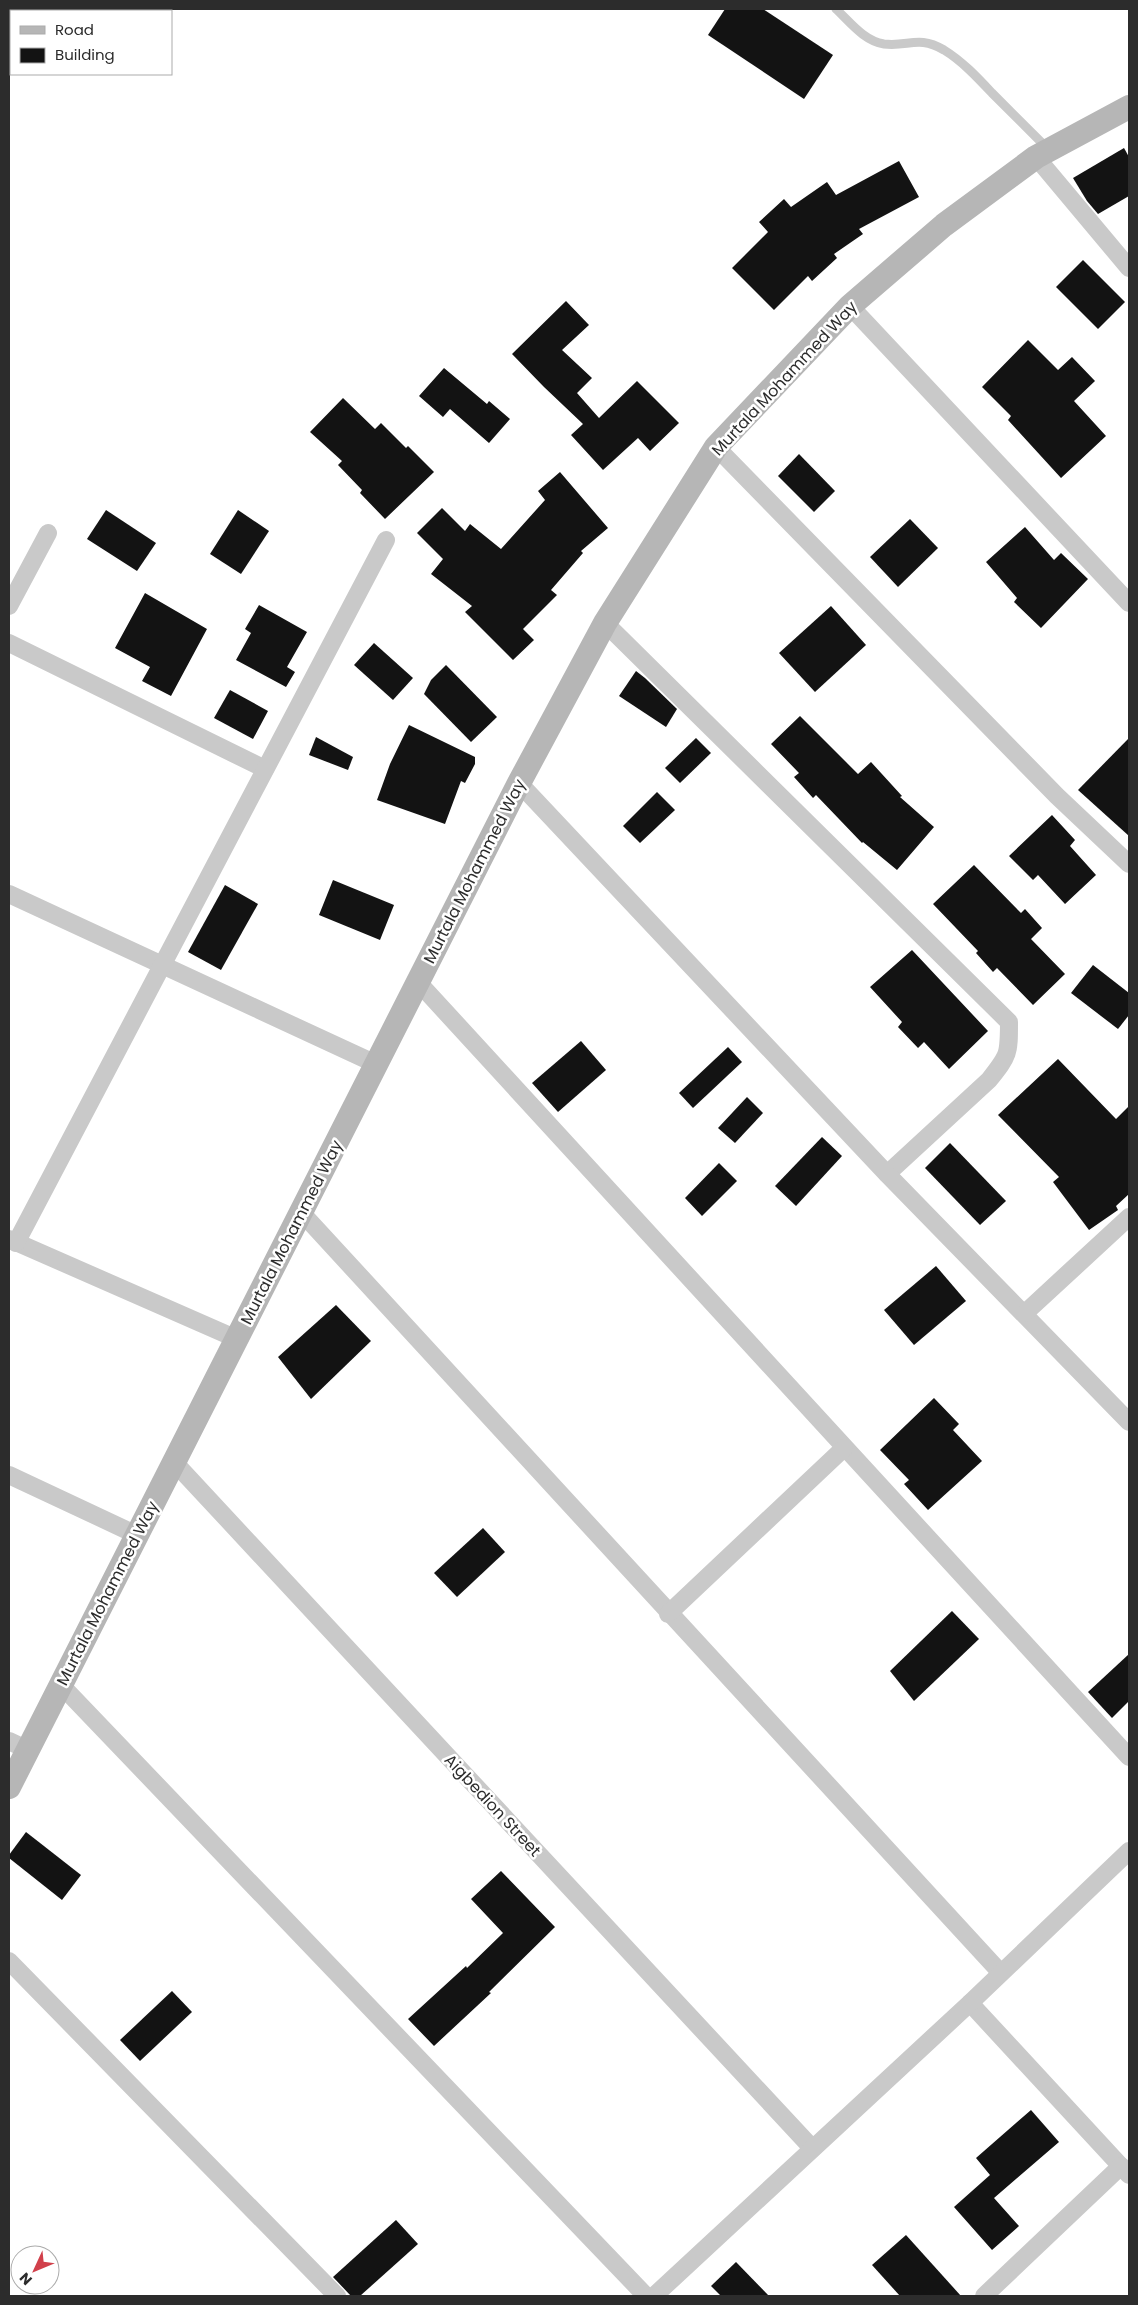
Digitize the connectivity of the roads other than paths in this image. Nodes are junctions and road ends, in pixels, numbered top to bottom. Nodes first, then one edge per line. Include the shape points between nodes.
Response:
1 (836, 9) edge
2 (1129, 107) edge
3 (1042, 153) junction
4 (1129, 268) edge
5 (850, 306) junction
6 (716, 447) junction
7 (48, 533) dead end
8 (386, 540) dead end
9 (1129, 603) edge
10 (9, 606) edge
11 (606, 623) junction
12 (9, 643) edge
13 (265, 769) junction
14 (519, 783) junction
15 (1129, 864) edge
16 (9, 894) edge
17 (161, 966) junction
18 (418, 982) junction
19 (376, 1064) junction
20 (887, 1174) junction
21 (301, 1212) junction
22 (1129, 1217) edge
23 (13, 1241) edge
24 (1025, 1313) junction
25 (237, 1339) junction
26 (1129, 1422) edge
27 (844, 1448) junction
28 (174, 1462) junction
29 (9, 1476) edge
30 (137, 1535) junction
31 (668, 1614) junction
32 (60, 1686) junction
33 (18, 1745) edge
34 (1129, 1757) edge
35 (9, 1787) edge
36 (1129, 1851) edge
37 (9, 1960) edge
38 (1000, 1972) junction
39 (970, 2003) junction
40 (812, 2148) junction
41 (1125, 2170) edge
42 (336, 2296) edge
43 (646, 2296) edge
44 (654, 2296) edge
45 (984, 2296) edge

1 - 3 lane via 863,35 875,41 889,44 916,41 944,50 967,67
2 - 3 street, Murtala Mohammed Way
3 - 4 street
3 - 5 street, Murtala Mohammed Way via 944,225
5 - 6 street, Murtala Mohammed Way
5 - 9 street
6 - 11 street, Murtala Mohammed Way
6 - 15 street via 1057,796
7 - 10 street
8 - 13 street
11 - 14 street, Murtala Mohammed Way
11 - 20 street via 1009,1022 1009,1052 1002,1064 989,1080
12 - 13 street
13 - 17 street
14 - 18 street, Murtala Mohammed Way
14 - 20 street
16 - 17 street
17 - 19 street
17 - 23 street
18 - 19 street, Murtala Mohammed Way
18 - 27 street
19 - 21 street, Murtala Mohammed Way
20 - 24 street
21 - 25 street, Murtala Mohammed Way
21 - 31 street
22 - 24 street
23 - 25 street
24 - 26 street
25 - 28 street, Murtala Mohammed Way
27 - 31 street
27 - 34 street
28 - 30 street, Murtala Mohammed Way
28 - 40 street, Aigbedion Street
29 - 30 street
30 - 32 street, Murtala Mohammed Way
31 - 38 street
32 - 33 street, Murtala Mohammed Way
32 - 43 street
33 - 35 street, Murtala Mohammed Way
36 - 38 street
37 - 42 street
38 - 39 street
39 - 40 street
39 - 41 street
40 - 44 street
41 - 45 street

